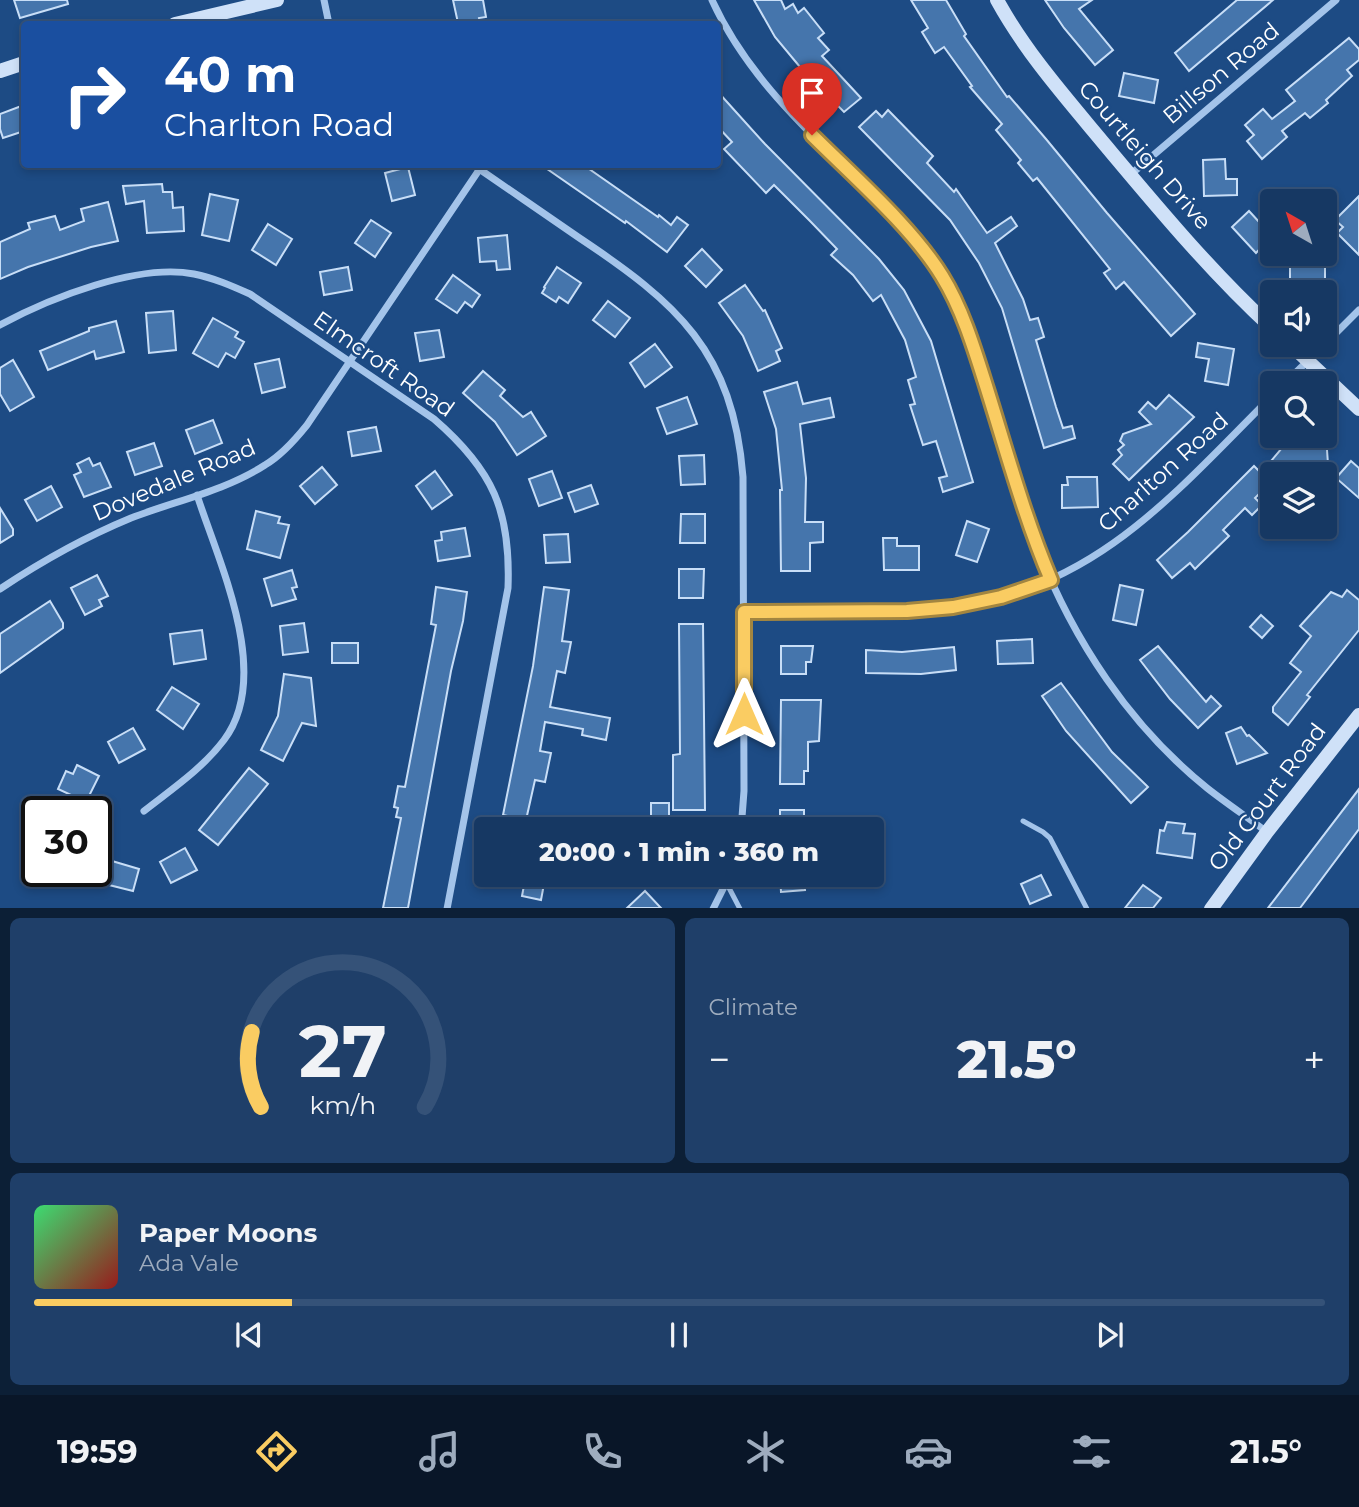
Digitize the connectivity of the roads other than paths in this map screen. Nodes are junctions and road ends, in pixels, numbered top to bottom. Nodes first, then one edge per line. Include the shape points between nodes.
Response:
1 (277, 0) edge
2 (324, 0) edge
3 (712, 0) edge
4 (997, 0) edge
5 (1336, 0) edge
6 (188, 21) edge
7 (328, 21) edge
8 (21, 64) edge
9 (0, 71) edge
10 (476, 168) edge
11 (479, 170) junction
12 (1130, 175) junction
13 (1359, 310) edge
14 (1260, 316) edge
15 (0, 325) edge
16 (1337, 331) edge
17 (1305, 357) edge
18 (1311, 357) edge
19 (1308, 360) junction
20 (349, 363) junction
21 (1297, 371) edge
22 (1260, 408) edge
23 (1359, 409) edge
24 (197, 495) junction
25 (1051, 580) junction
26 (0, 589) edge
27 (744, 612) junction
28 (1359, 715) edge
29 (144, 811) dead end
30 (741, 817) edge
31 (1023, 821) dead end
32 (1267, 832) junction
33 (725, 887) edge
34 (729, 887) edge
35 (449, 908) edge
36 (713, 908) edge
37 (740, 908) edge
38 (1087, 908) edge
39 (1211, 908) edge

1 - 6 street
2 - 7 street
3 - 25 street via 724,27 775,98 887,210 942,275 974,348
4 - 12 street, Courtleigh Drive via 1046,74
5 - 12 street, Billson Road
8 - 9 street
10 - 11 street
11 - 20 street, Dovedale Road
11 - 27 street via 631,272 687,324 708,355 734,414 741,444
12 - 14 street, Courtleigh Drive
13 - 16 street
15 - 20 street, Elmcroft Road via 111,281 165,272 193,274 250,294
17 - 19 street
18 - 19 street
19 - 21 street
19 - 23 street
20 - 24 street, Dovedale Road via 289,446 266,465
20 - 35 street, Elmcroft Road via 455,437 478,463 503,519 509,552 508,588
22 - 25 street, Charlton Road via 1142,523 1106,550
24 - 26 street, Dovedale Road via 82,540
24 - 29 street via 238,621 244,648 243,698 225,740
25 - 27 street, Charlton Road via 953,607
25 - 32 street via 1072,625 1133,713 1206,787
27 - 30 street
28 - 32 street, Old Court Road
31 - 38 lane via 1050,838
32 - 39 street, Old Court Road
33 - 36 street
34 - 37 lane

